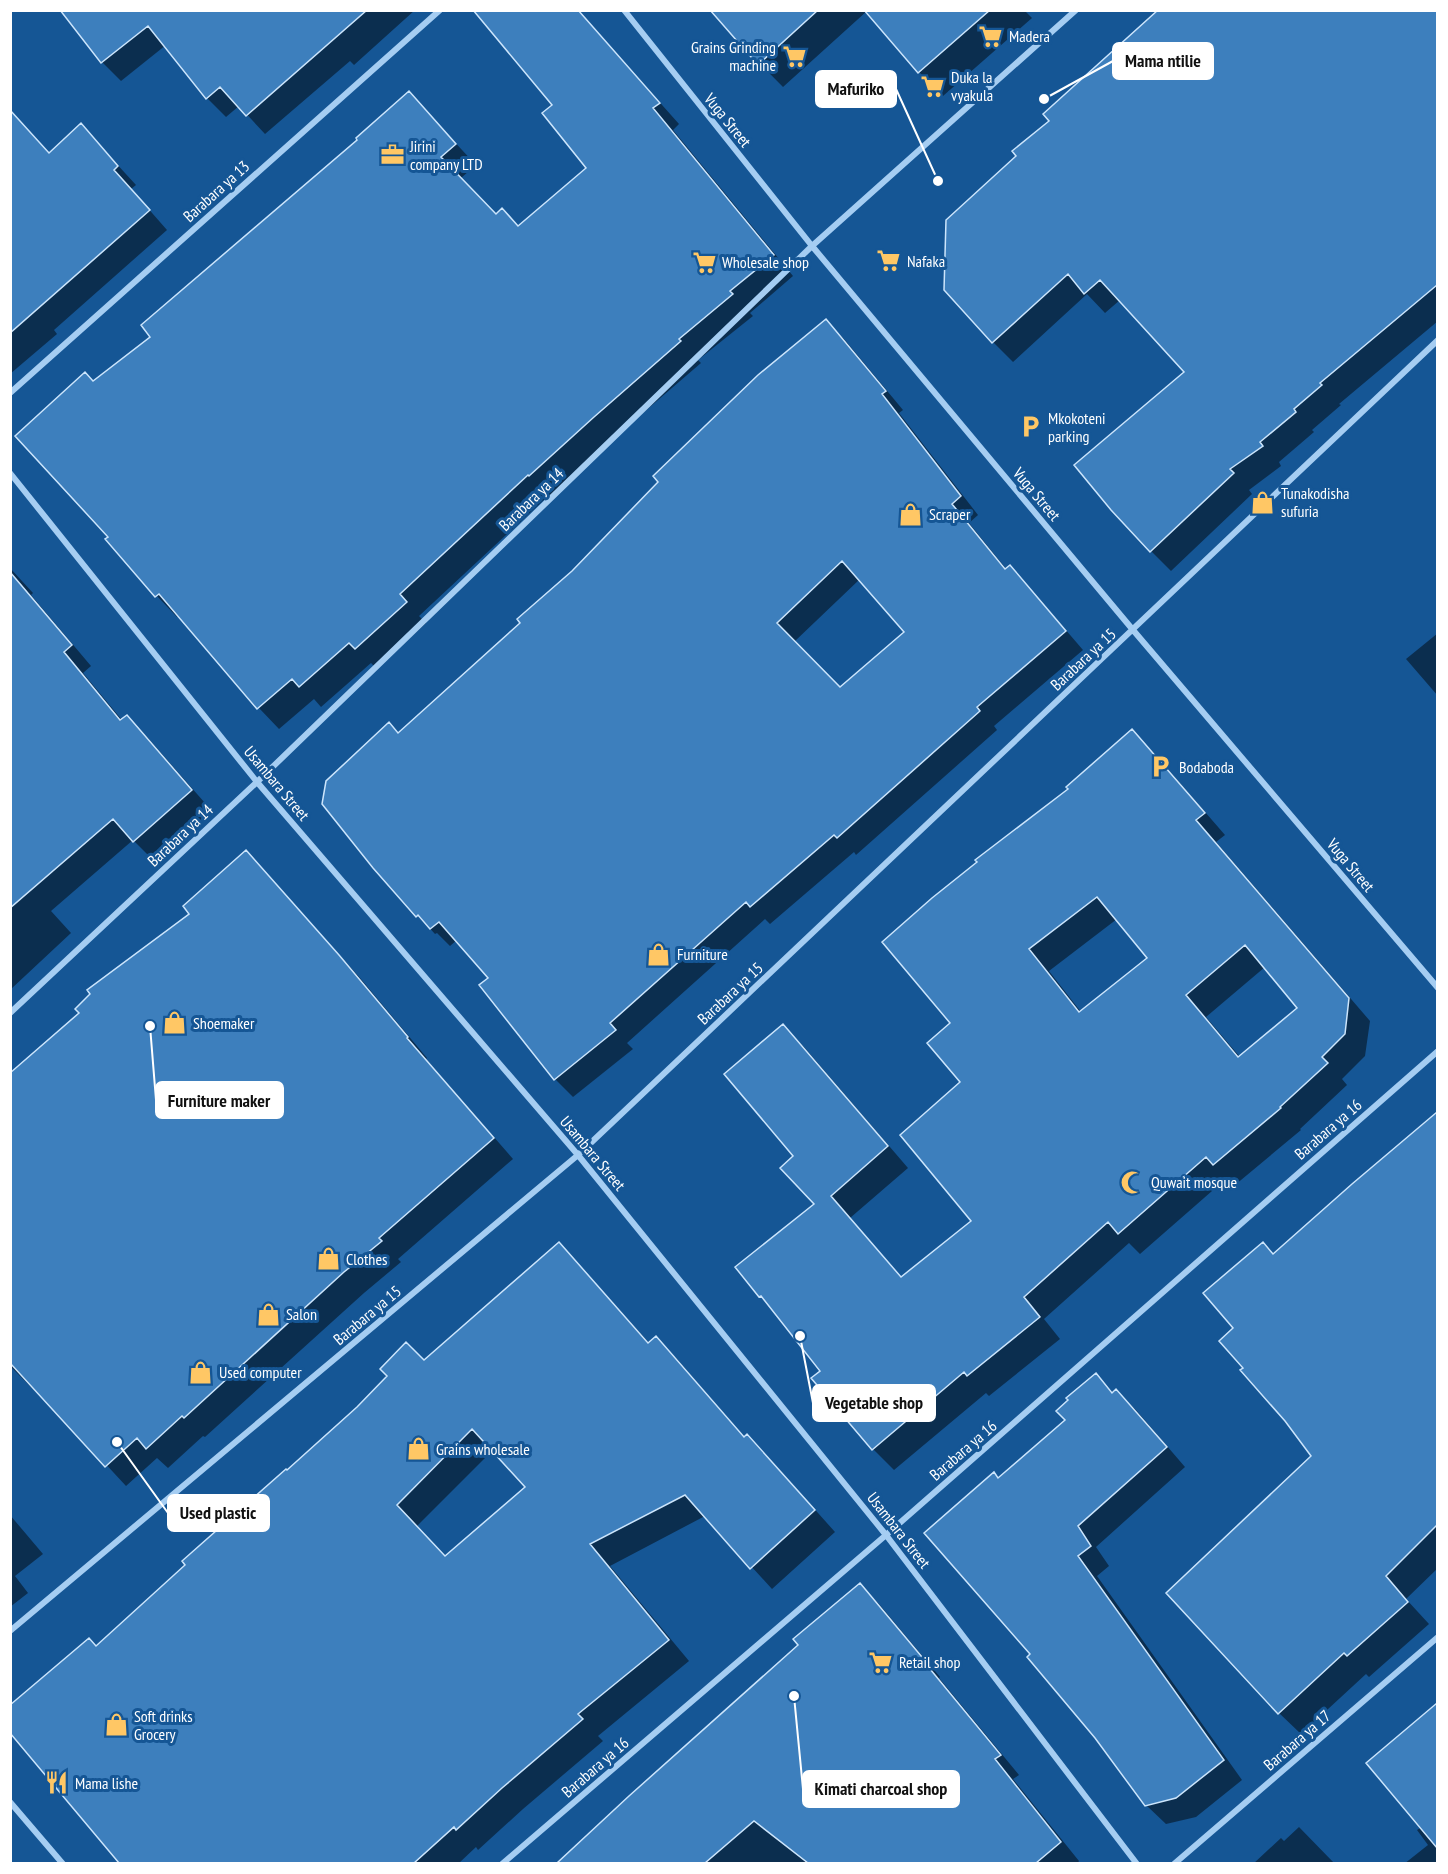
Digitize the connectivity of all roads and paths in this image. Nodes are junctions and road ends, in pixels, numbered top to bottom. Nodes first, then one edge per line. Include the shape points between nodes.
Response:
1 (440, 10) edge
2 (624, 10) edge
3 (1076, 10) edge
4 (812, 246) junction
5 (1437, 340) edge
6 (10, 393) edge
7 (10, 473) edge
8 (1133, 630) junction
9 (257, 782) junction
10 (1437, 988) edge
11 (10, 1013) edge
12 (1437, 1051) edge
13 (578, 1155) junction
14 (886, 1535) junction
15 (10, 1631) edge
16 (1437, 1637) edge
17 (10, 1802) edge
18 (63, 1863) edge
19 (502, 1863) edge
20 (1137, 1863) edge
21 (1174, 1863) edge

1 - 6 street, Barabara ya 13
2 - 4 street, Vuga Street
3 - 4 street, Barabara ya 14
4 - 8 street, Vuga Street
4 - 9 street, Barabara ya 14
5 - 8 street, Barabara ya 15
7 - 9 street, Usambara Street
8 - 10 street, Vuga Street
8 - 13 street, Barabara ya 15
9 - 11 street, Barabara ya 14
9 - 13 street, Usambara Street
12 - 14 street, Barabara ya 16
13 - 14 street, Usambara Street
13 - 15 street, Barabara ya 15
14 - 19 street, Barabara ya 16
14 - 20 street, Usambara Street
16 - 21 street, Barabara ya 17
17 - 18 street

